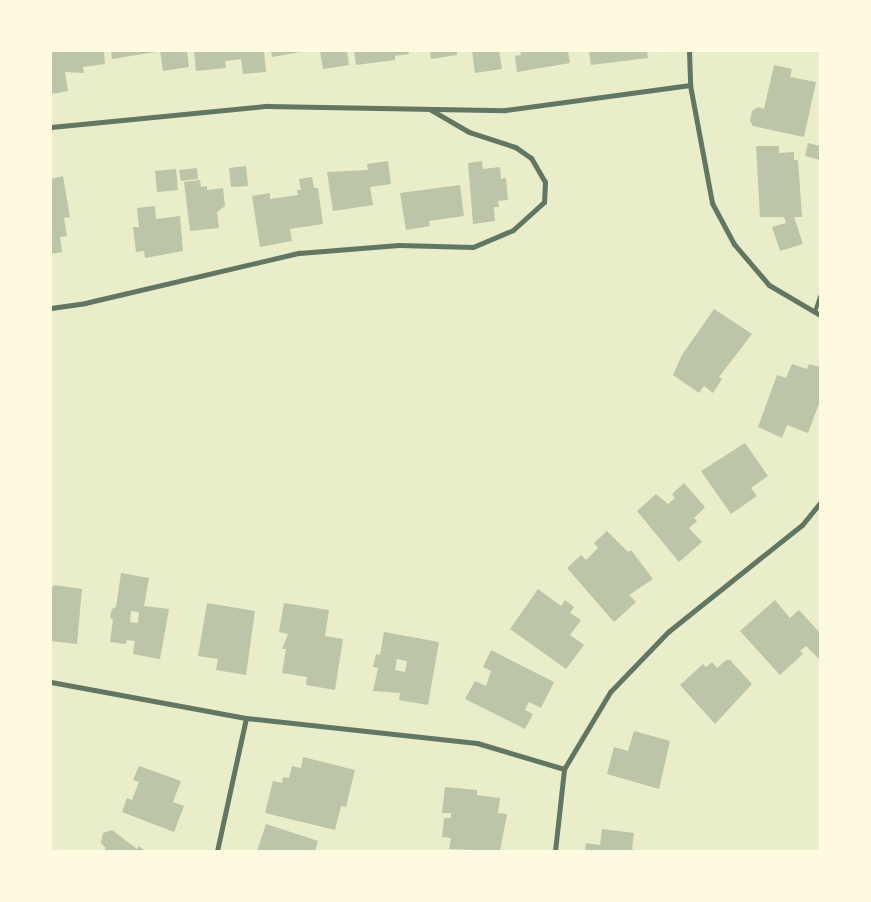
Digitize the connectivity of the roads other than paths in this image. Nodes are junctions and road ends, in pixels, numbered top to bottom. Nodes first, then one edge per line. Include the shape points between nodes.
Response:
1 (690, 51) edge
2 (690, 84) junction
3 (431, 110) junction
4 (51, 127) edge
5 (820, 297) edge
6 (51, 308) edge
7 (817, 313) edge
8 (820, 503) edge
9 (51, 682) edge
10 (246, 718) junction
11 (564, 769) junction
12 (217, 851) edge
13 (555, 851) edge

1 - 2 street
2 - 3 street via 505,110
2 - 7 street via 712,203 734,244 768,285
3 - 4 street via 267,106
3 - 6 street via 469,132 515,147 532,158 545,182 544,202 513,230 473,246 399,245 299,252 85,303
5 - 7 lane
8 - 11 street via 802,525 669,631 610,692
9 - 10 street
10 - 11 street via 477,743
10 - 12 street
11 - 13 street

